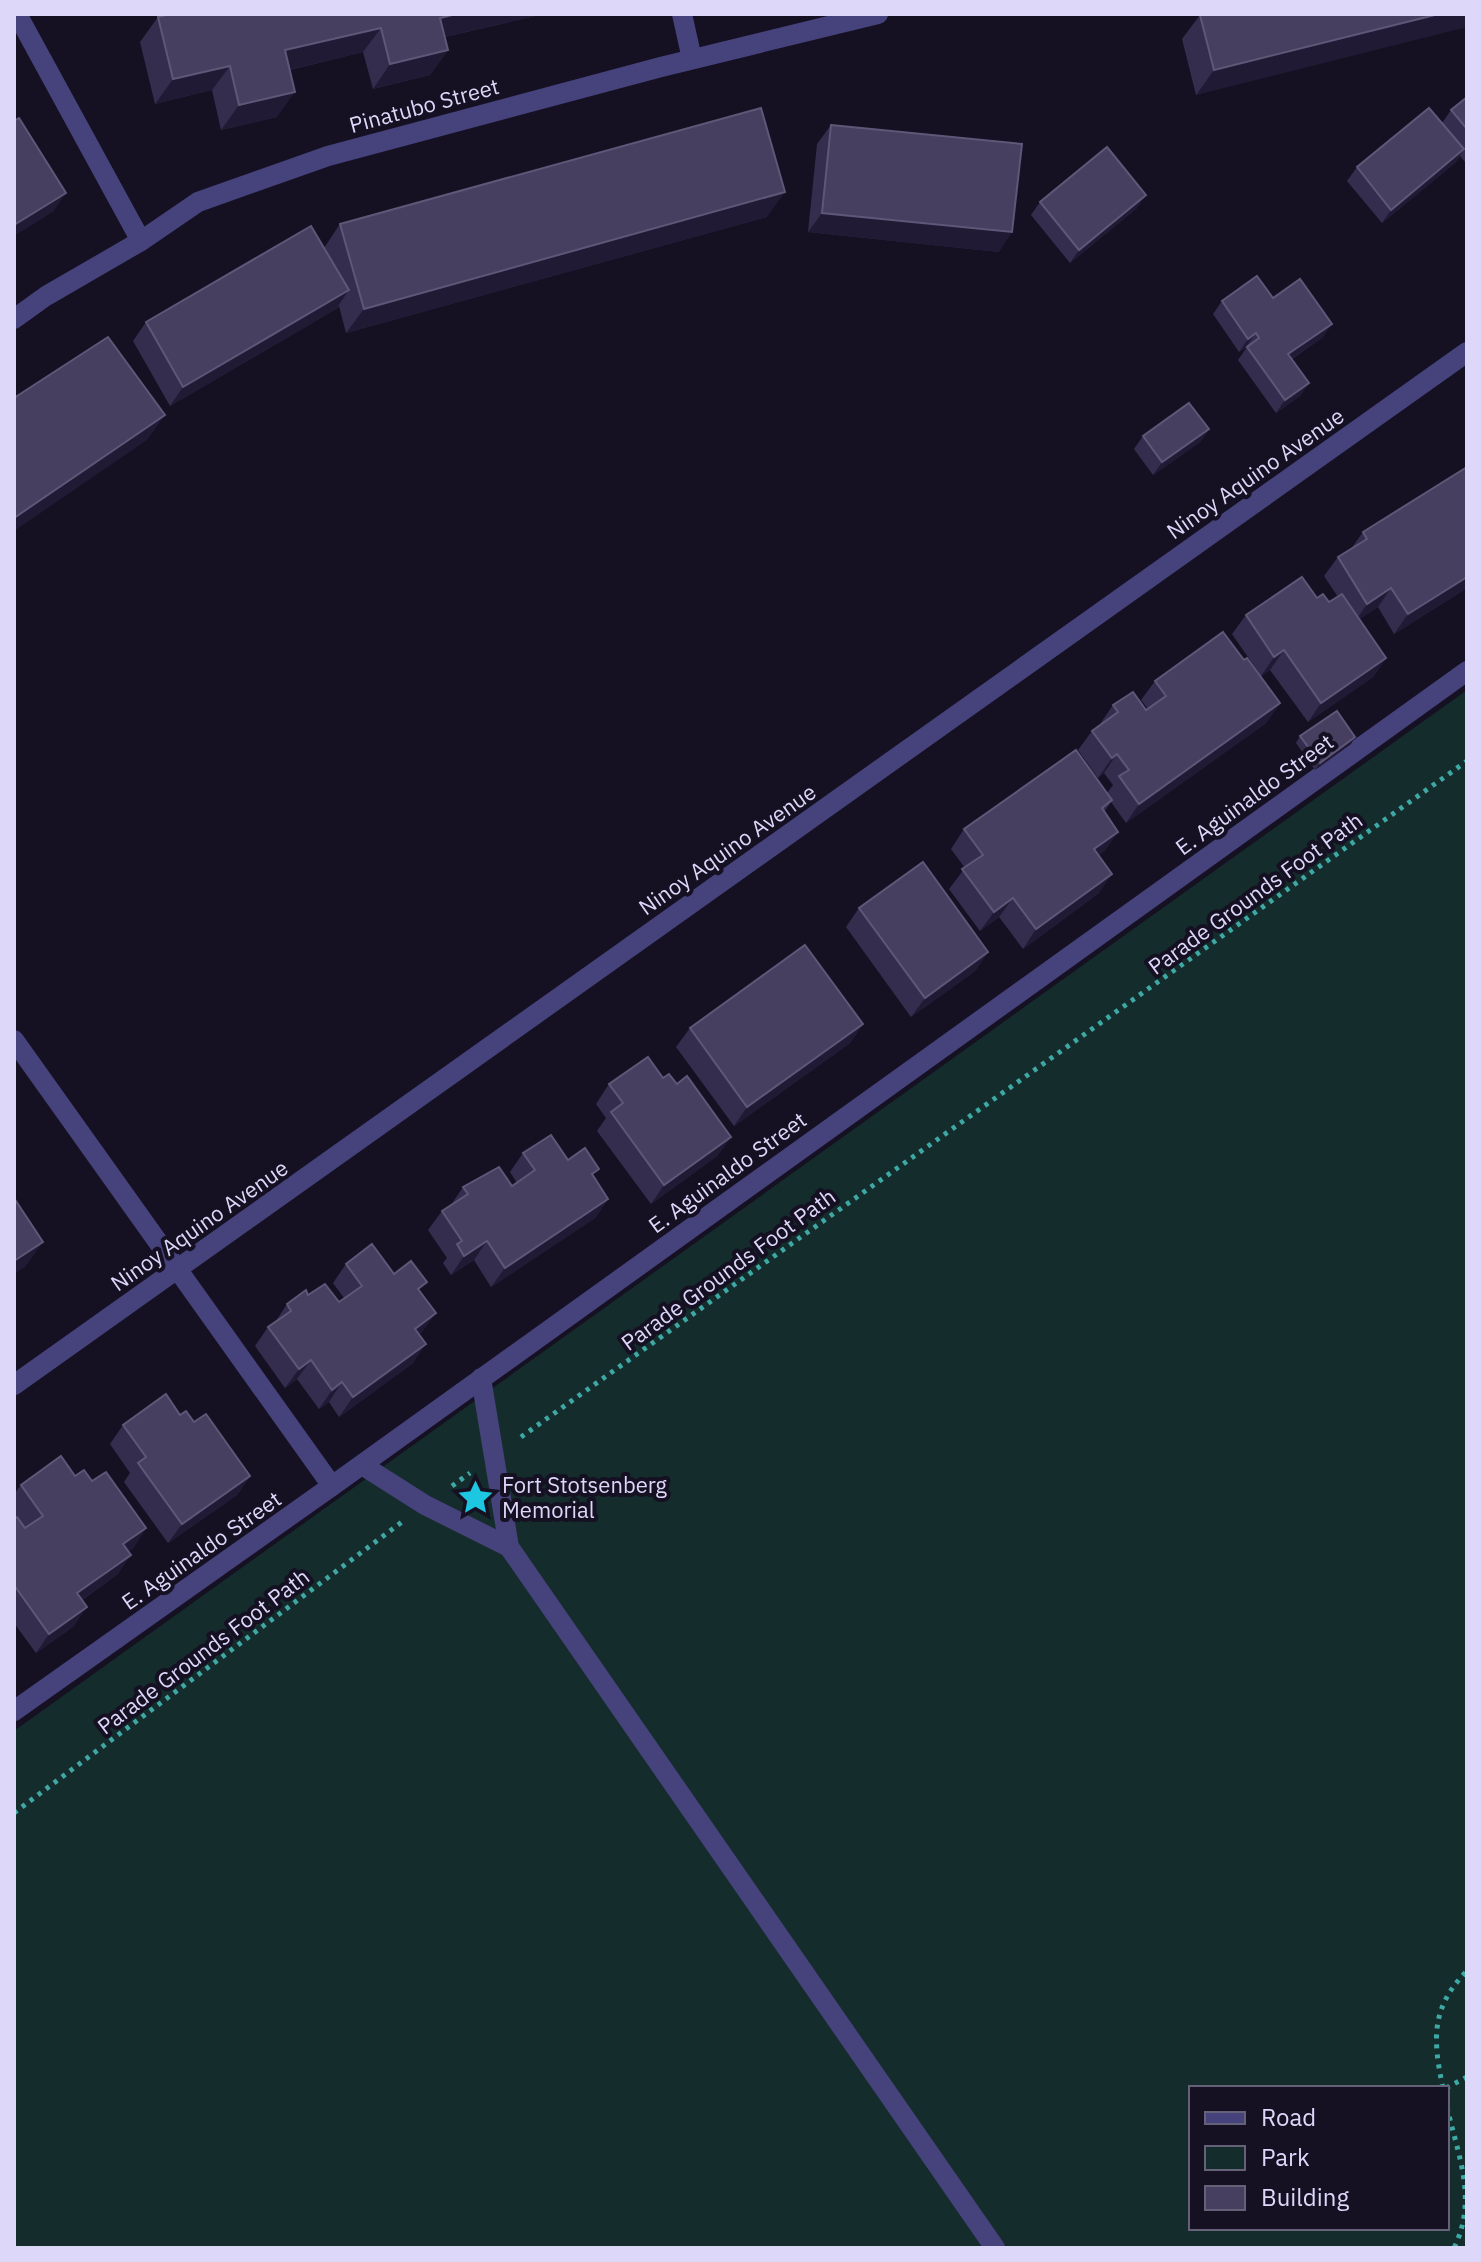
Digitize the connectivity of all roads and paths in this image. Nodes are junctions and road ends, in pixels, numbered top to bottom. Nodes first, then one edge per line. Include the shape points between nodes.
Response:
1 (17, 14) edge
2 (682, 14) edge
3 (878, 14) edge
4 (692, 59) junction
5 (141, 241) junction
6 (14, 319) edge
7 (1467, 352) edge
8 (1467, 671) edge
9 (1467, 761) edge
10 (14, 1040) edge
11 (178, 1269) junction
12 (481, 1378) junction
13 (14, 1385) edge
14 (494, 1456) junction
15 (362, 1465) junction
16 (332, 1486) junction
17 (425, 1505) junction
18 (509, 1547) junction
19 (14, 1711) edge
20 (14, 1813) edge
21 (1467, 1971) edge
22 (1467, 2077) edge
23 (1444, 2086) edge
24 (1448, 2086) edge
25 (1449, 2115) edge
26 (995, 2248) edge
27 (1454, 2248) edge

1 - 5 street
2 - 4 street
3 - 4 street, Pinatubo Street
4 - 5 street, Pinatubo Street via 328,156 198,202
5 - 6 street, Pinatubo Street
7 - 11 street, Ninoy Aquino Avenue
8 - 12 street, E. Aguinaldo Street
9 - 14 path, Parade Grounds Foot Path
10 - 11 street
11 - 13 street, Ninoy Aquino Avenue
11 - 16 street
12 - 14 street
12 - 15 street, E. Aguinaldo Street
14 - 17 path, Parade Grounds Foot Path
14 - 18 street
15 - 16 street, E. Aguinaldo Street
15 - 17 street
16 - 19 street, E. Aguinaldo Street
17 - 18 street
17 - 20 path, Parade Grounds Foot Path
18 - 26 street
21 - 23 path via 1438,2015 1435,2033
22 - 24 path
25 - 27 path via 1467,2206

